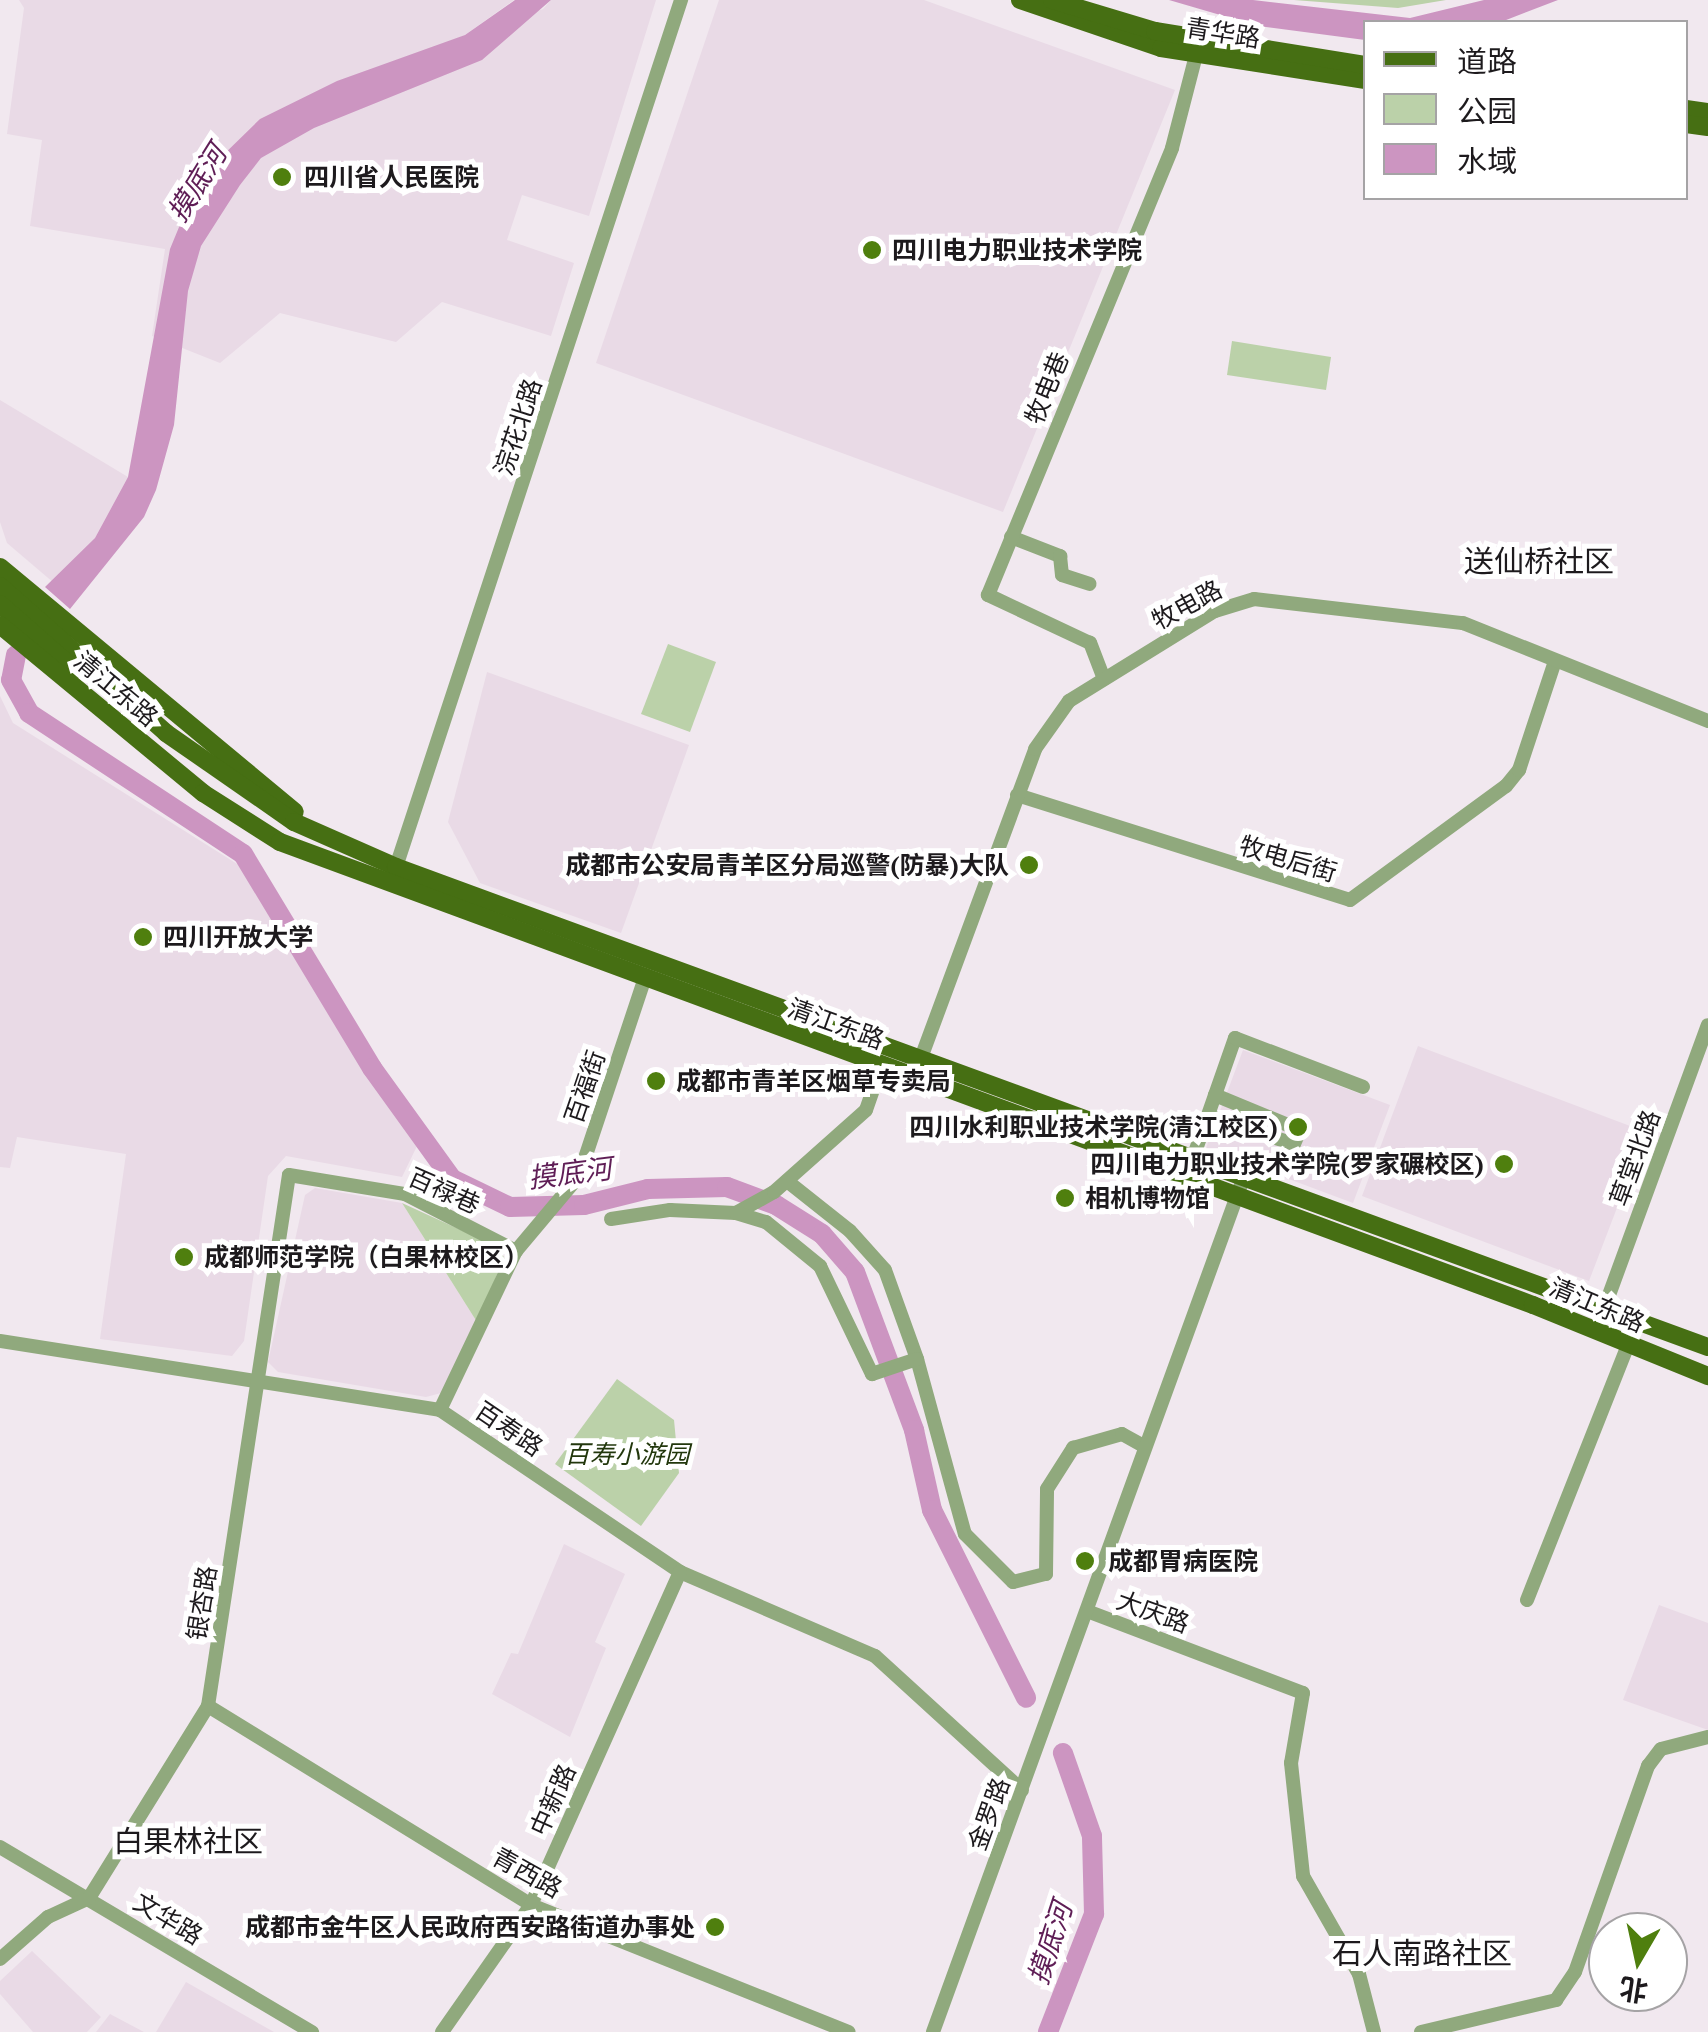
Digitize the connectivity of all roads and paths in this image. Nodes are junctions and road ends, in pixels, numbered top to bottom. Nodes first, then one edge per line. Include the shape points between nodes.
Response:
1 (681, 0) edge
2 (1020, 0) edge
3 (1052, 0) edge
4 (1196, 55) junction
5 (1363, 65) edge
6 (1363, 80) edge
7 (1012, 537) junction
8 (0, 567) edge
9 (1090, 584) dead end
10 (0, 586) edge
11 (0, 604) edge
12 (0, 624) edge
13 (1554, 664) junction
14 (1104, 679) junction
15 (1708, 720) edge
16 (1017, 795) junction
17 (253, 806) junction
18 (332, 838) junction
19 (322, 858) junction
20 (396, 867) junction
21 (644, 981) junction
22 (1708, 1025) edge
23 (921, 1058) junction
24 (881, 1067) junction
25 (1363, 1087) dead end
26 (1215, 1094) junction
27 (1208, 1116) junction
28 (1194, 1155) junction
29 (1246, 1174) junction
30 (290, 1175) joint
31 (787, 1181) junction
32 (1237, 1195) junction
33 (740, 1210) junction
34 (610, 1219) dead end
35 (516, 1251) junction
36 (1605, 1306) junction
37 (0, 1342) edge
38 (1629, 1342) junction
39 (1708, 1346) edge
40 (911, 1362) junction
41 (1708, 1376) edge
42 (259, 1382) junction
43 (440, 1410) junction
44 (1144, 1446) junction
45 (680, 1572) junction
46 (1527, 1600) dead end
47 (1087, 1611) junction
48 (208, 1706) junction
49 (1708, 1737) edge
50 (1022, 1790) junction
51 (0, 1848) edge
52 (89, 1898) junction
53 (531, 1905) junction
54 (0, 1959) edge
55 (312, 2032) edge
56 (442, 2032) edge
57 (849, 2032) edge
58 (933, 2032) edge
59 (1374, 2032) edge
60 (1422, 2032) edge

1 - 20 street, 浣花北路
2 - 4 main road, 青华路 via 1114,36
3 - 5 main road, 青华路 via 1155,31
4 - 6 main road, 青华路
4 - 7 street, 牧电巷 via 1172,148
7 - 9 street via 1060,556 1062,574
7 - 14 street, 牧电巷 via 988,595 1090,643
8 - 18 main road, 清江东路
10 - 17 main road
11 - 17 main road via 156,740
12 - 19 main road, 清江东路 via 236,818
13 - 14 street, 牧电路 via 1463,623 1254,599 1215,611
13 - 15 street, 牧电路
13 - 16 street, 牧电后街 via 1519,770 1506,786 1350,900
14 - 16 street, 牧电路 via 1069,701 1034,749
16 - 23 street, 牧电路
17 - 18 main road
17 - 19 main road
18 - 20 main road, 清江东路
19 - 21 main road, 清江东路
20 - 23 main road, 清江东路
21 - 24 main road, 清江东路
21 - 35 street, 百福街 via 579,1176
22 - 36 street, 草堂北路
23 - 28 main road, 清江东路
24 - 31 street via 866,1110
24 - 32 main road, 清江东路
25 - 26 street via 1236,1038
26 - 27 street
26 - 27 street via 1300,1130 1294,1144
27 - 28 street
28 - 29 main road, 清江东路
29 - 32 street, 大庆路
29 - 36 main road, 清江东路
30 - 35 street, 百禄巷 via 405,1194
30 - 42 street, 银杏路
31 - 33 street
31 - 40 street via 850,1231 885,1270
32 - 38 main road, 清江东路
32 - 44 street, 大庆路
33 - 34 street
33 - 40 street via 793,1239 820,1266 872,1374
35 - 43 street, 百福街
36 - 39 main road, 清江东路
37 - 42 street, 百寿路
38 - 41 main road, 清江东路
38 - 46 street
40 - 44 street via 964,1534 1013,1582 1046,1574 1047,1489 1072,1448 1122,1434
42 - 43 street, 百寿路
42 - 48 street, 银杏路
43 - 45 street, 百寿路
44 - 47 street, 大庆路
45 - 50 street, 百寿路 via 875,1656
45 - 53 street, 中新路
47 - 50 street, 金罗路
47 - 59 street, 大庆路 via 1302,1693 1292,1764 1303,1876 1359,1974
48 - 52 street, 银杏路
48 - 53 street, 青西路
49 - 60 street via 1661,1749 1648,1766 1568,1988 1556,2000
50 - 58 street, 金罗路
51 - 52 street, 文华路
52 - 54 street via 48,1916
52 - 55 street, 文华路
53 - 56 street, 中新路
53 - 57 street, 青西路

